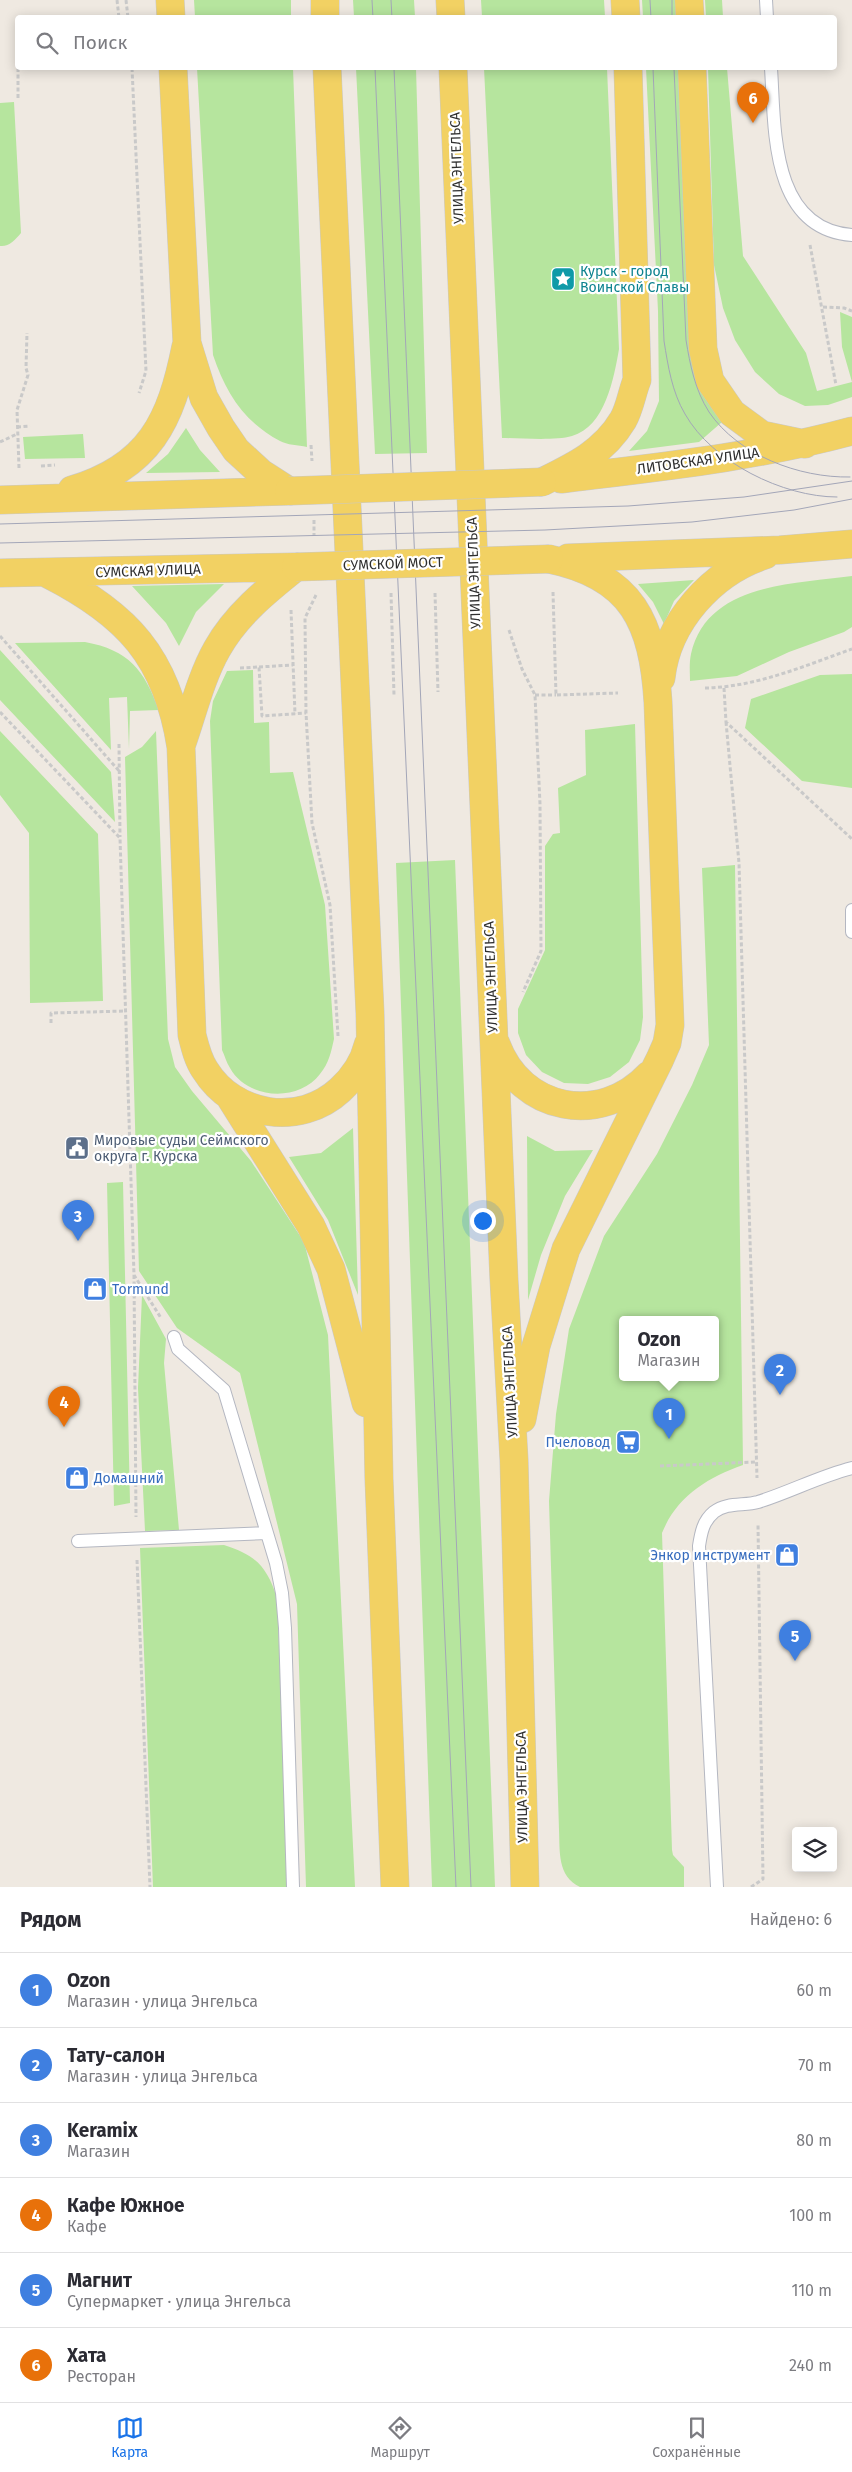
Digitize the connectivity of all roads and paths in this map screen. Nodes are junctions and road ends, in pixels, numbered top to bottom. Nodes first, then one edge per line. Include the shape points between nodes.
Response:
1 (117, 0) edge
2 (126, 0) edge
3 (170, 0) edge
4 (325, 0) edge
5 (450, 0) edge
6 (625, 0) edge
7 (689, 0) edge
8 (766, 0) edge
9 (118, 15) edge
10 (128, 15) edge
11 (171, 15) edge
12 (325, 15) edge
13 (451, 15) edge
14 (626, 15) edge
15 (690, 15) edge
16 (767, 15) edge
17 (18, 70) edge
18 (132, 70) edge
19 (173, 70) edge
20 (328, 70) edge
21 (453, 70) edge
22 (628, 70) edge
23 (692, 70) edge
24 (771, 70) edge
25 (18, 98) dead end
26 (852, 235) edge
27 (810, 248) dead end
28 (823, 307) junction
29 (852, 311) edge
30 (27, 333) dead end
31 (186, 343) junction
32 (836, 385) dead end
33 (137, 400) dead end
34 (17, 426) junction
35 (30, 426) dead end
36 (852, 431) edge
37 (17, 434) junction
38 (311, 441) dead end
39 (0, 442) edge
40 (805, 444) junction
41 (64, 464) dead end
42 (37, 466) dead end
43 (28, 467) dead end
44 (18, 468) junction
45 (11, 469) dead end
46 (312, 470) dead end
47 (542, 482) junction
48 (289, 491) junction
49 (47, 498) junction
50 (0, 500) edge
51 (314, 510) dead end
52 (314, 539) dead end
53 (852, 544) edge
54 (780, 550) junction
55 (296, 567) junction
56 (551, 572) junction
57 (0, 574) edge
58 (48, 574) junction
59 (316, 588) dead end
60 (435, 588) dead end
61 (391, 589) dead end
62 (291, 601) dead end
63 (0, 636) edge
64 (852, 649) edge
65 (292, 665) junction
66 (259, 667) junction
67 (240, 668) dead end
68 (705, 688) dead end
69 (724, 688) junction
70 (438, 692) dead end
71 (618, 692) dead end
72 (556, 694) junction
73 (394, 695) dead end
74 (658, 702) junction
75 (0, 712) edge
76 (306, 713) junction
77 (295, 714) junction
78 (726, 722) junction
79 (119, 744) dead end
80 (181, 747) junction
81 (120, 772) junction
82 (120, 838) junction
83 (852, 839) edge
84 (852, 910) edge
85 (852, 932) edge
86 (520, 1000) dead end
87 (126, 1011) junction
88 (51, 1023) dead end
89 (493, 1028) junction
90 (370, 1032) junction
91 (336, 1045) dead end
92 (660, 1059) junction
93 (230, 1097) junction
94 (129, 1136) junction
95 (101, 1138) dead end
96 (130, 1152) junction
97 (101, 1153) dead end
98 (134, 1275) junction
99 (174, 1337) joint
100 (514, 1460) junction
101 (756, 1462) junction
102 (660, 1466) dead end
103 (852, 1468) edge
104 (379, 1479) junction
105 (757, 1502) junction
106 (267, 1532) junction
107 (136, 1539) junction
108 (78, 1541) dead end
109 (150, 1887) edge
110 (293, 1887) edge
111 (395, 1887) edge
112 (525, 1887) edge
113 (717, 1887) edge
114 (751, 1887) edge

1 - 9 path
2 - 10 path
3 - 11 main road
4 - 12 main road
5 - 13 main road
6 - 14 main road
7 - 15 main road
8 - 16 lane
17 - 25 path
18 - 33 path via 146,371
19 - 31 main road
20 - 90 main road
21 - 89 main road, УЛИЦА ЭНГЕЛЬСА
22 - 47 main road via 636,380 624,418 604,446 578,465
23 - 40 main road via 703,349 710,381 732,413 762,434
24 - 26 lane via 777,150 790,194 801,212 816,224
27 - 28 path
28 - 29 path
28 - 32 path
30 - 34 path via 28,375 17,410
31 - 48 main road via 204,398 236,450 261,473
31 - 49 main road via 179,380 169,406 161,426 143,451 124,467 90,484
34 - 35 path
34 - 37 path
36 - 40 main road, ЛИТОВСКАЯ УЛИЦА
37 - 39 path
37 - 44 path
38 - 46 path
40 - 47 main road, ЛИТОВСКАЯ УЛИЦА via 670,467
41 - 42 path
43 - 44 path
44 - 45 path
47 - 48 main road, bridge
48 - 49 main road
49 - 50 main road
51 - 52 path
53 - 54 main road
54 - 56 main road
54 - 74 main road via 752,559 726,574 704,592 685,615 671,641 662,671
55 - 56 main road, СУМСКОЙ МОСТ, bridge
55 - 58 main road, СУМСКАЯ УЛИЦА
55 - 80 main road via 240,616 217,649
56 - 72 path
56 - 74 main road via 572,564 593,572 628,601 650,640 656,662
57 - 58 main road, СУМСКАЯ УЛИЦА
58 - 80 main road via 86,594 114,616 155,664 176,715
59 - 76 path via 316,598 305,618
60 - 70 path
61 - 73 path
62 - 65 path
63 - 81 path
64 - 69 path via 780,675
65 - 66 path
65 - 77 path
66 - 67 path
66 - 77 path via 262,716
68 - 69 path
69 - 78 path
71 - 72 path
72 - 86 path via 535,695 541,951
74 - 92 main road via 670,1025
75 - 82 path
76 - 77 path
76 - 91 path via 312,823 330,905
78 - 83 path
78 - 101 path via 739,863
79 - 81 path
80 - 93 main road via 192,1035 204,1070
81 - 82 path
82 - 87 path
84 - 85 lane
87 - 88 path via 51,1013
87 - 94 path
89 - 92 main road via 497,1046 516,1078 546,1099 564,1105 583,1106 619,1098 648,1076
89 - 100 main road, УЛИЦА ЭНГЕЛЬСА
90 - 93 main road via 366,1050 348,1083 317,1105 301,1111 264,1112
90 - 104 main road
92 - 100 main road via 566,1249 536,1346
93 - 104 main road via 311,1226 331,1269 364,1391
94 - 95 path
94 - 96 path
96 - 97 path
96 - 98 path
98 - 99 path
98 - 107 path
99 - 106 lane via 178,1349 224,1390
100 - 112 main road, УЛИЦА ЭНГЕЛЬСА
101 - 102 path
101 - 105 path
103 - 105 lane via 824,1475
104 - 111 main road
105 - 113 lane via 726,1506 715,1512 706,1521 699,1546
105 - 114 path via 763,1879
106 - 107 lane
106 - 110 lane via 280,1583 284,1619
107 - 108 lane
107 - 109 path

